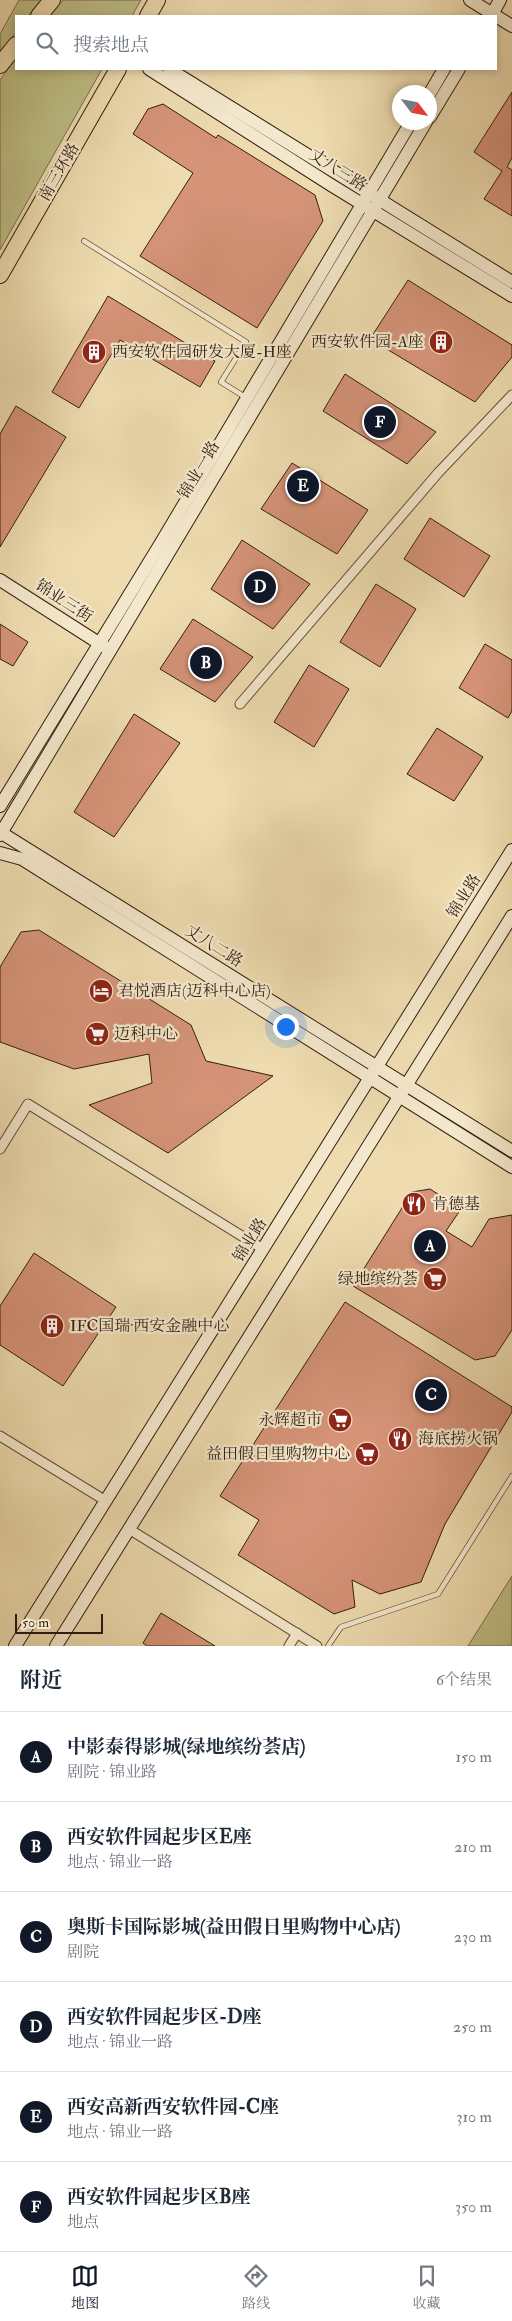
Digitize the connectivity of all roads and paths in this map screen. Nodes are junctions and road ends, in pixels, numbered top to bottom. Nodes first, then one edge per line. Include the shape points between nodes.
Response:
1 (52, 0) edge
2 (157, 0) edge
3 (470, 0) edge
4 (500, 0) edge
5 (485, 11) edge
6 (40, 15) edge
7 (149, 15) edge
8 (497, 18) edge
9 (512, 26) edge
10 (15, 46) edge
11 (0, 65) edge
12 (117, 70) edge
13 (151, 70) edge
14 (171, 70) edge
15 (443, 70) edge
16 (458, 70) edge
17 (435, 85) edge
18 (437, 105) edge
19 (406, 130) edge
20 (421, 130) edge
21 (365, 198) junction
22 (376, 205) junction
23 (84, 240) dead end
24 (0, 275) edge
25 (512, 282) edge
26 (512, 296) edge
27 (512, 395) edge
28 (247, 398) junction
29 (0, 580) edge
30 (105, 647) junction
31 (240, 704) dead end
32 (0, 806) edge
33 (0, 833) edge
34 (512, 850) edge
35 (0, 853) edge
36 (512, 916) edge
37 (374, 1072) junction
38 (403, 1091) junction
39 (0, 1149) edge
40 (512, 1152) edge
41 (512, 1167) edge
42 (263, 1249) junction
43 (0, 1436) edge
44 (512, 1476) edge
45 (106, 1501) junction
46 (129, 1529) junction
47 (297, 1633) junction
48 (15, 1646) edge
49 (56, 1646) edge
50 (289, 1646) edge
51 (317, 1646) edge
52 (328, 1646) edge

1 - 6 highway
2 - 7 highway
3 - 5 street
4 - 5 street
8 - 9 street
10 - 11 highway
12 - 24 highway, 南三环路
13 - 21 street, 丈八三路
14 - 21 street, 丈八三路
15 - 17 street
16 - 18 street
19 - 21 street, 锦业一路
20 - 22 street, 锦业一路
21 - 22 street, 丈八三路
21 - 28 street, 锦业一路
22 - 25 street, 丈八三路
22 - 26 street, 丈八三路
22 - 30 street, 锦业一路
23 - 28 lane via 246,342 221,382
27 - 31 street via 433,480
28 - 30 street, 锦业一路
29 - 30 street, 锦业三街
30 - 32 street, 锦业一路
30 - 33 street, 锦业一路
33 - 37 street, 丈八二路
34 - 37 street, 锦业路
35 - 37 street, 丈八二路 via 22,859
36 - 38 street
37 - 38 street, 丈八二路
37 - 42 street, 锦业路
38 - 40 street, 丈八二路
38 - 41 street, 丈八二路
38 - 46 street
39 - 42 street via 28,1104
42 - 45 street, 锦业路
43 - 45 street
44 - 52 lane via 438,1594 341,1627
45 - 48 street, 锦业路
46 - 47 street
46 - 49 street
47 - 50 street
47 - 51 street

